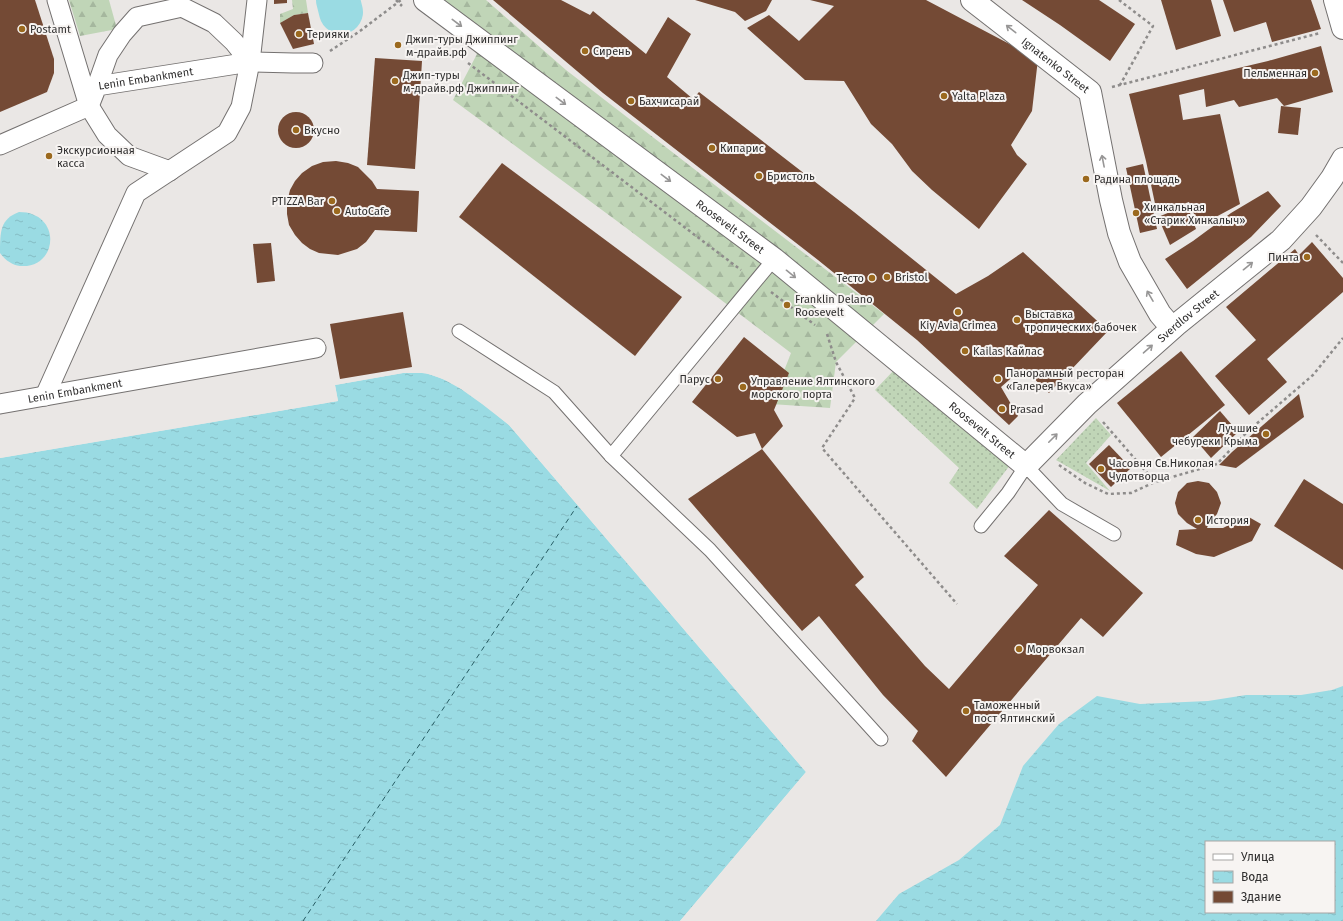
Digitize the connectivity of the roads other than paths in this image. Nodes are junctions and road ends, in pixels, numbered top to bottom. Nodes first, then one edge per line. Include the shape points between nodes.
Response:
1 (57, 0) edge
2 (257, 0) edge
3 (425, 0) edge
4 (972, 0) edge
5 (1335, 0) edge
6 (1338, 28) edge
7 (250, 62) junction
8 (313, 62) road end
9 (97, 86) junction
10 (90, 106) junction
11 (0, 145) edge
12 (1343, 159) edge
13 (170, 171) junction
14 (774, 259) junction
15 (1172, 328) junction
16 (459, 331) dead end
17 (316, 348) dead end
18 (45, 396) junction
19 (0, 404) edge
20 (611, 456) junction
21 (1032, 460) junction
22 (981, 526) dead end
23 (1114, 534) dead end
24 (881, 739) dead end

1 - 10 street
2 - 7 street
3 -> 14 main road, Roosevelt Street
15 -> 4 main road, Ignatenko Street via 1160,314 1130,262 1119,233 1090,92
5 - 6 main road
7 - 8 street, Lenin Embankment
7 - 9 street, Lenin Embankment
7 - 9 street via 214,23 182,7 137,17 108,55
7 - 13 street via 241,107 227,134
9 - 10 street, Lenin Embankment
10 - 11 street, Lenin Embankment
10 - 13 street via 107,135 129,156
15 -> 12 main road, Sverdlov Street via 1281,240 1311,207
13 - 18 street via 136,193
14 - 20 lane
14 -> 21 main road, Roosevelt Street
21 -> 15 main road, Sverdlov Street via 1087,404
16 - 20 lane via 554,392
17 - 18 street, Lenin Embankment
18 - 19 street, Lenin Embankment
20 - 24 lane via 710,550
21 - 22 lane
21 - 23 lane via 1062,504

